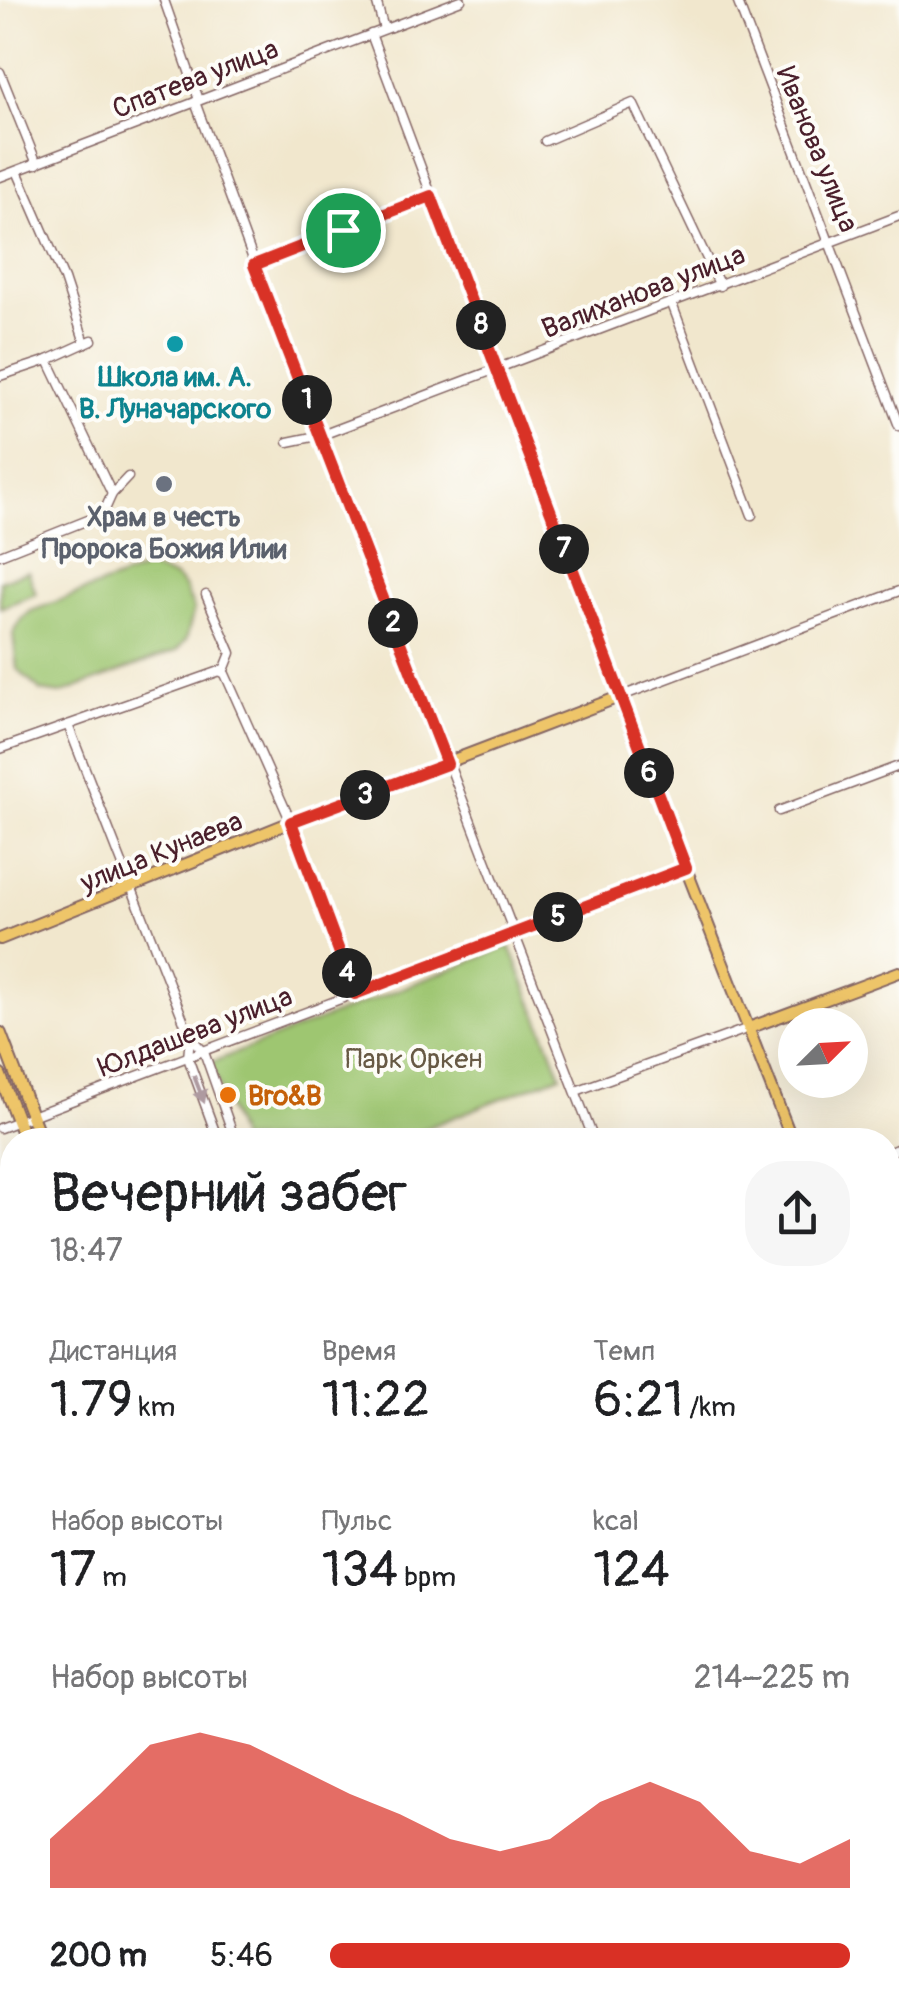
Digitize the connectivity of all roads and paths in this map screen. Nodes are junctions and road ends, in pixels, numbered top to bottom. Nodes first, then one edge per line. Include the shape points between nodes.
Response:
1 (164, 0) edge
2 (376, 0) edge
3 (462, 0) edge
4 (737, 0) edge
5 (384, 29) junction
6 (371, 34) junction
7 (0, 72) edge
8 (197, 101) junction
9 (545, 142) dead end
10 (36, 164) junction
11 (18, 171) junction
12 (0, 177) edge
13 (431, 196) junction
14 (899, 216) edge
15 (831, 244) junction
16 (254, 265) junction
17 (720, 286) junction
18 (672, 304) junction
19 (48, 360) junction
20 (498, 368) junction
21 (0, 376) edge
22 (899, 426) edge
23 (322, 435) junction
24 (288, 442) dead end
25 (128, 477) dead end
26 (112, 494) junction
27 (752, 515) dead end
28 (0, 555) edge
29 (899, 591) edge
30 (206, 595) dead end
31 (223, 671) junction
32 (620, 697) junction
33 (68, 725) junction
34 (0, 748) edge
35 (447, 764) junction
36 (899, 766) edge
37 (778, 811) dead end
38 (291, 822) junction
39 (686, 868) junction
40 (130, 888) junction
41 (515, 933) junction
42 (0, 939) edge
43 (899, 972) edge
44 (355, 994) junction
45 (749, 1028) junction
46 (0, 1034) edge
47 (190, 1036) junction
48 (204, 1052) junction
49 (188, 1058) junction
50 (0, 1075) edge
51 (576, 1092) junction
52 (32, 1116) junction
53 (18, 1121) junction
54 (0, 1128) edge
55 (21, 1128) edge
56 (36, 1128) edge
57 (214, 1128) edge
58 (231, 1128) edge
59 (590, 1128) edge
60 (787, 1128) edge

1 - 8 street
2 - 5 street
3 - 5 street, Спатева улица
4 - 15 street, Иванова улица
5 - 6 street, Спатева улица
6 - 8 street, Спатева улица
6 - 13 street
7 - 10 street
8 - 10 street, Спатева улица
8 - 16 street
9 - 17 street via 633,103
10 - 11 street, Спатева улица
11 - 12 street, Спатева улица
11 - 19 street via 88,341
13 - 16 street
13 - 20 street
14 - 15 street, Валиханова улица
15 - 17 street, Валиханова улица
15 - 22 street, Иванова улица
16 - 23 street
17 - 18 street, Валиханова улица
18 - 20 street, Валиханова улица
18 - 27 street
19 - 21 street
19 - 26 street
20 - 23 street, Валиханова улица
20 - 32 street
23 - 24 street, Валиханова улица
23 - 35 street
25 - 26 street
26 - 28 street via 103,514
29 - 32 street, улица Кунаева
30 - 31 street via 231,653
31 - 33 street
31 - 38 street
32 - 35 main road, улица Кунаева
32 - 39 main road
33 - 34 street
33 - 40 street
35 - 38 main road, улица Кунаева
35 - 41 street
36 - 37 street
38 - 40 main road, улица Кунаева
38 - 44 street
39 - 41 street, Юлдашева улица
39 - 45 main road
40 - 42 main road, улица Кунаева
40 - 47 street
41 - 44 street, Юлдашева улица
41 - 51 street
43 - 45 main road
44 - 48 street, Юлдашева улица
45 - 51 street
45 - 60 main road
46 - 52 highway
47 - 48 street
47 - 49 street
48 - 49 street, Юлдашева улица
48 - 58 street
49 - 52 street, Юлдашева улица
49 -> 57 street
50 - 53 highway
51 - 59 street
52 - 53 street, Юлдашева улица
52 - 56 highway
53 - 54 street, Юлдашева улица
53 - 55 highway

